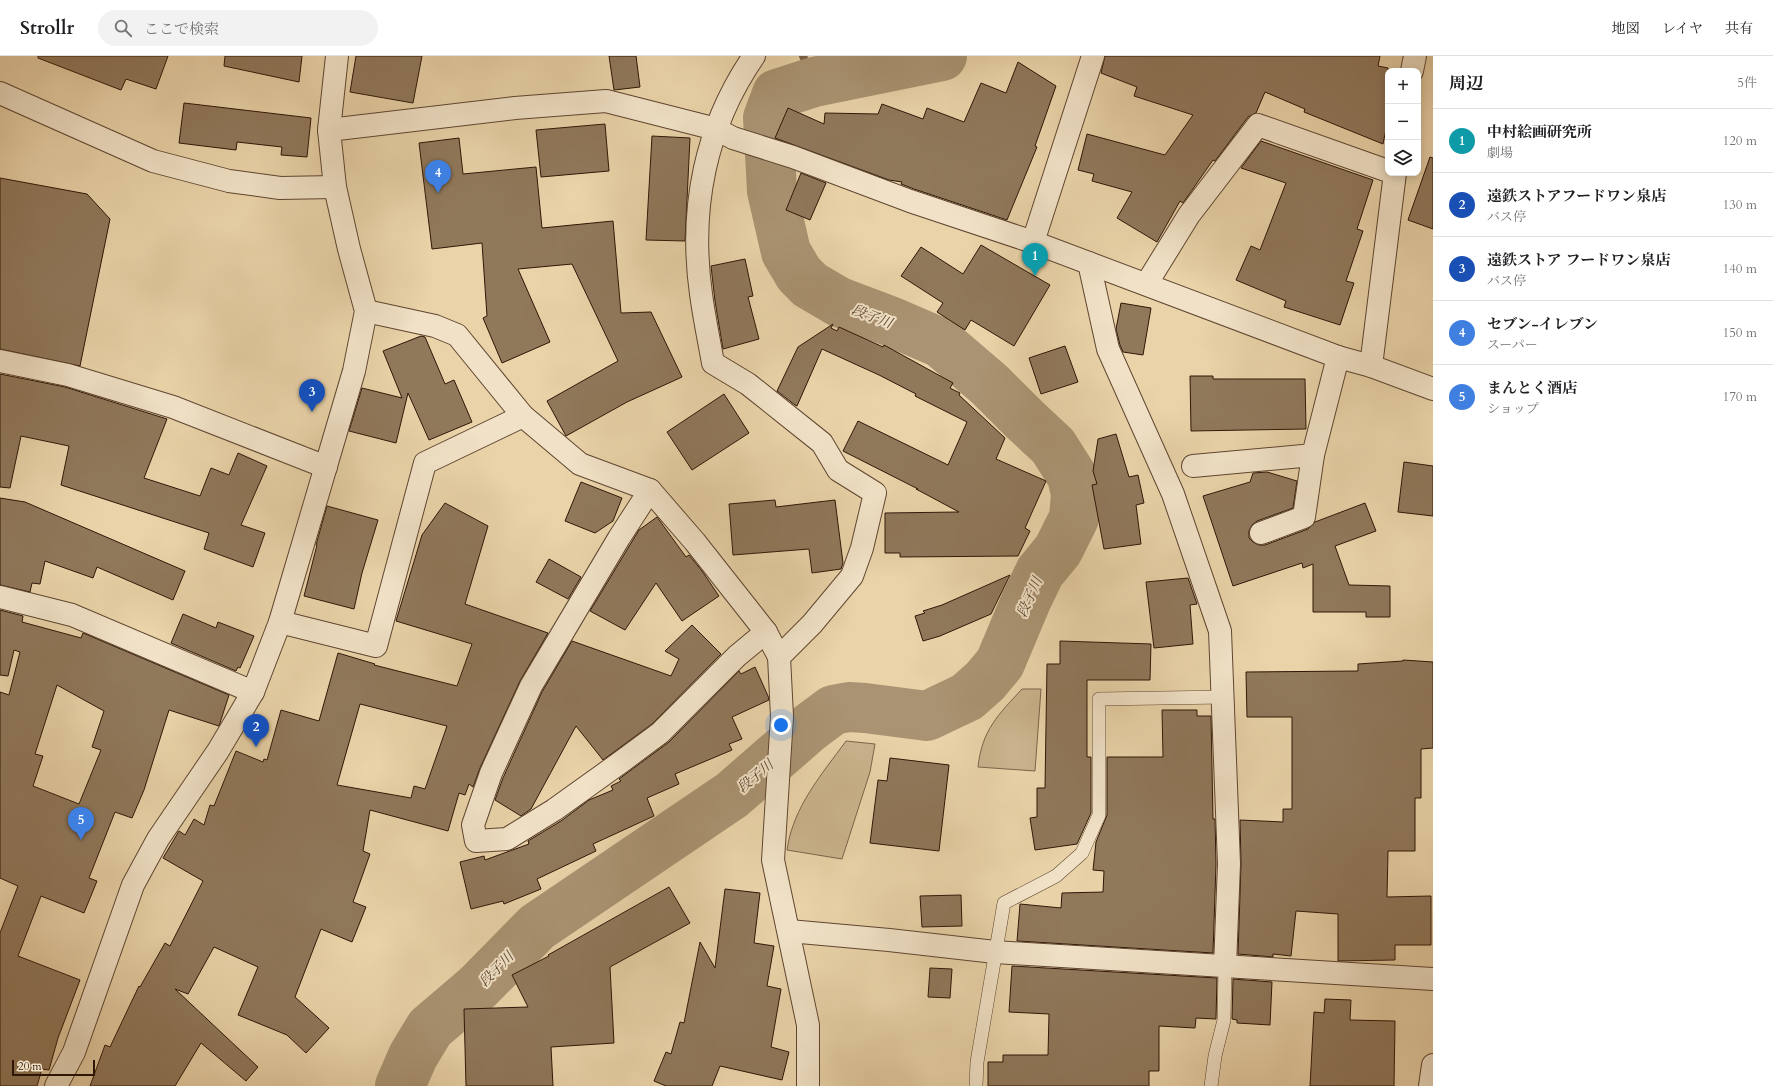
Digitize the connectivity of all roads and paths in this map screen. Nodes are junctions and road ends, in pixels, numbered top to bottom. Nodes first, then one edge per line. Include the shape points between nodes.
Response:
1 (337, 56) edge
2 (754, 56) edge
3 (1094, 56) edge
4 (1415, 56) edge
5 (1413, 68) edge
6 (0, 93) edge
7 (328, 130) junction
8 (724, 134) junction
9 (1385, 170) edge
10 (1393, 176) edge
11 (335, 187) junction
12 (1033, 242) junction
13 (1089, 263) junction
14 (1147, 283) junction
15 (366, 311) junction
16 (1338, 357) junction
17 (0, 361) edge
18 (1371, 366) junction
19 (1433, 389) edge
20 (523, 416) junction
21 (1313, 455) junction
22 (1193, 466) dead end
23 (326, 467) junction
24 (650, 490) junction
25 (1261, 533) dead end
26 (0, 596) edge
27 (280, 622) junction
28 (766, 632) junction
29 (779, 657) junction
30 (253, 692) junction
31 (1224, 697) junction
32 (789, 931) junction
33 (995, 952) junction
34 (1225, 966) junction
35 (1433, 979) edge
36 (1433, 1065) edge
37 (56, 1086) edge
38 (808, 1086) edge
39 (976, 1086) edge
40 (1211, 1086) edge
41 (1430, 1086) edge

1 - 7 street
2 - 8 street via 743,72
3 - 12 street
4 - 5 street
6 - 11 street via 153,161 229,181 280,188
7 - 8 street via 515,108 606,101
7 - 11 street
8 - 12 street
8 - 29 street via 703,174 697,225 701,294 713,363 748,384 822,443 838,470 875,493 862,548 852,576 812,624
9 - 14 street via 1258,125 1189,215
10 - 18 street
11 - 15 street
12 - 13 street
13 - 14 street
13 - 31 street via 1108,349 1173,494 1220,631
14 - 16 street
15 - 20 street via 435,326 456,335
15 - 23 street via 354,371
16 - 18 street
16 - 21 street
17 - 23 street via 68,375 173,407
18 - 19 street
20 - 24 street via 580,464
20 - 27 street via 425,463 376,646
21 - 22 street
21 - 25 street via 1304,517
23 - 27 street
24 - 28 street
24 - 28 street via 610,551 531,686 491,773 473,825 476,841 507,839 554,810 621,762 660,733 737,656
26 - 30 street via 72,615
27 - 30 street
28 - 29 street
29 - 32 street via 782,716 773,860
30 - 37 street via 218,751 158,839 133,885 74,1052
31 - 33 lane via 1098,699 1099,815 1082,853 1056,876 1004,903
31 - 34 street via 1229,864
32 - 33 street
32 - 38 street via 808,1025
33 - 34 street
33 - 39 lane via 977,1062
34 - 35 street
34 - 40 lane via 1224,1020
36 - 41 street

